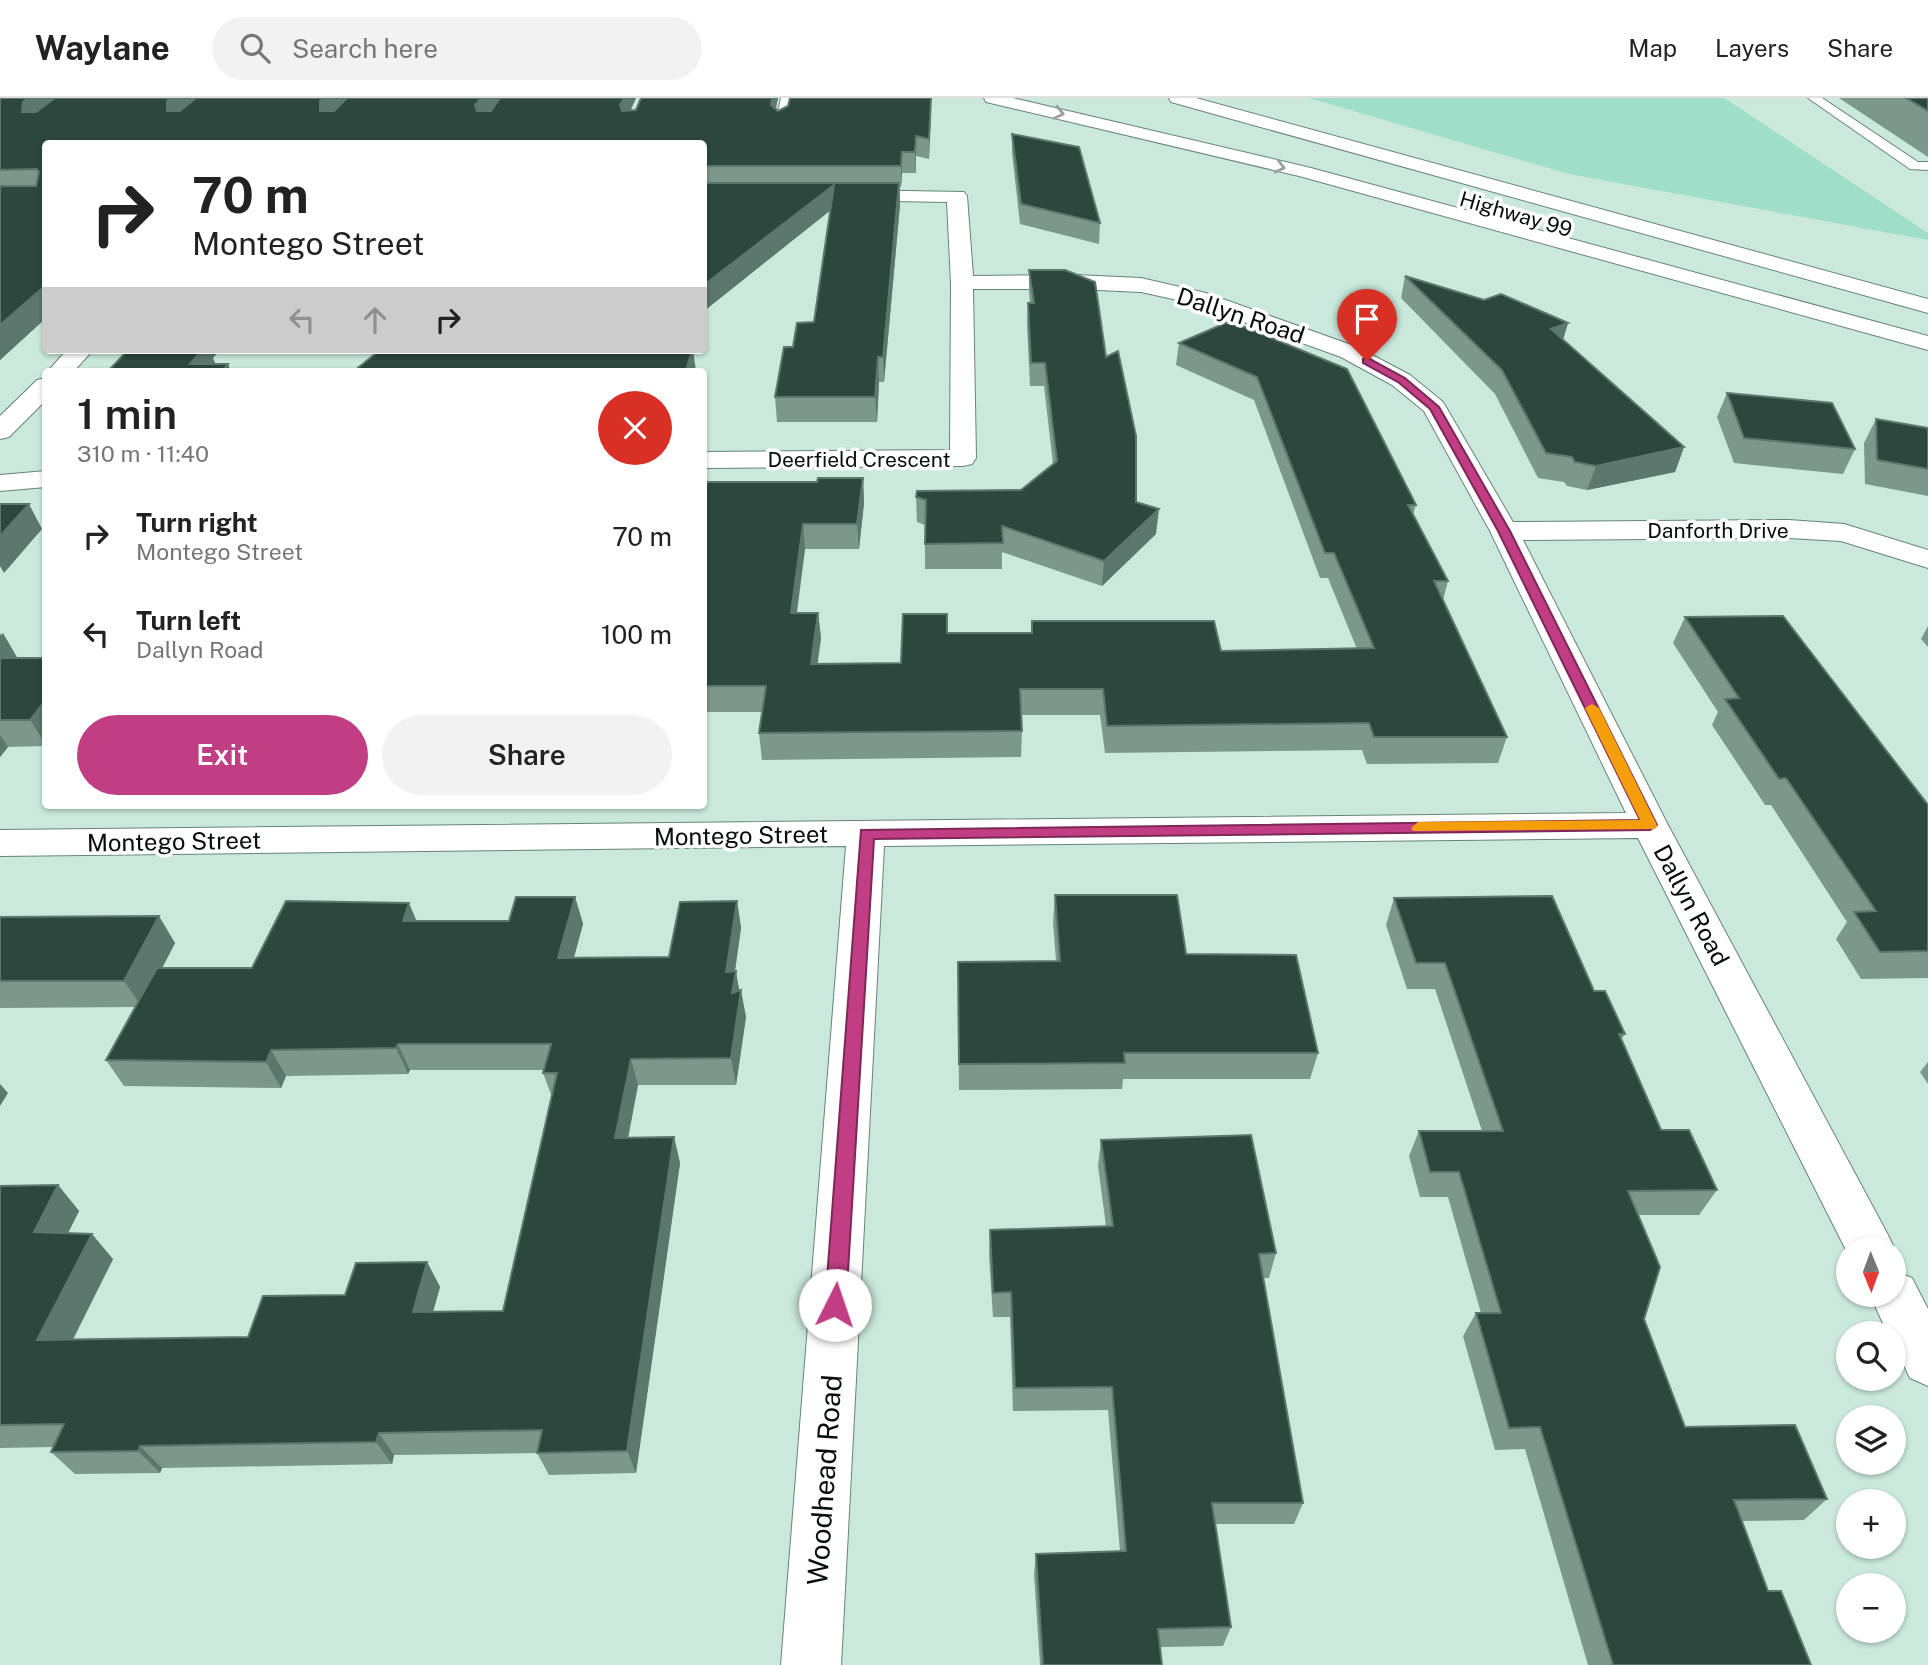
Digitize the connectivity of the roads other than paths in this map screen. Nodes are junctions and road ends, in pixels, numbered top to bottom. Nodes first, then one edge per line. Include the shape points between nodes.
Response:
1 (787, 98) edge
2 (992, 98) edge
3 (1233, 98) edge
4 (1814, 98) edge
5 (1175, 108) edge
6 (781, 125) edge
7 (1928, 166) edge
8 (824, 196) edge
9 (962, 283) junction
10 (1928, 305) edge
11 (1928, 332) edge
12 (1928, 343) edge
13 (77, 354) edge
14 (63, 368) edge
15 (42, 389) edge
16 (0, 431) edge
17 (707, 460) edge
18 (42, 479) edge
19 (0, 483) edge
20 (1504, 531) junction
21 (1928, 559) edge
22 (1650, 825) junction
23 (866, 834) junction
24 (0, 843) edge
25 (1864, 1237) edge
26 (1901, 1307) edge
27 (1928, 1360) edge
28 (811, 1665) edge

1 - 6 lane
2 -> 12 main road via 1304,173
3 - 10 main road
4 - 7 lane via 1915,166
5 - 10 main road, Highway 99
5 - 11 main road, Highway 99
8 - 9 main road, Deerfield Crescent via 957,196
9 - 17 main road, Deerfield Crescent via 963,458
9 - 20 main road, Dallyn Road via 1141,285 1198,298 1349,352 1401,380 1434,407
13 - 14 main road
15 - 16 main road
18 - 19 main road
20 - 21 main road, Danforth Drive via 1789,528 1844,533
20 - 22 main road, Dallyn Road
22 - 23 main road, Montego Street
22 - 25 main road, Dallyn Road
23 - 24 main road, Montego Street
23 - 28 main road, Woodhead Road
26 - 27 main road

